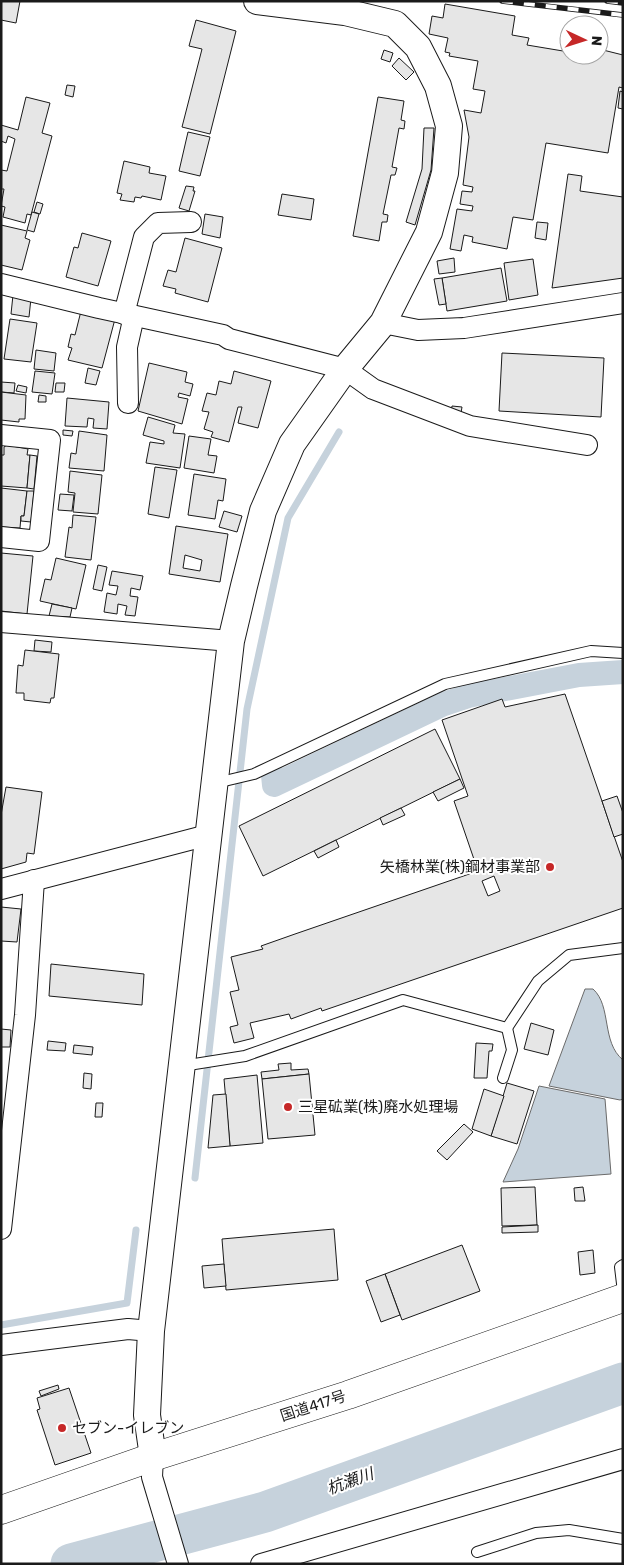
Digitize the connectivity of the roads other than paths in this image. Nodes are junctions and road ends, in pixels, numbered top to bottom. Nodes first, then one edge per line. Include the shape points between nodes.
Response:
1 (257, 1) edge
2 (191, 222) dead end
3 (1, 284) edge
4 (623, 303) edge
5 (129, 315) junction
6 (383, 323) junction
7 (345, 368) junction
8 (128, 402) dead end
9 (1, 435) edge
10 (586, 445) dead end
11 (1, 537) edge
12 (1, 622) edge
13 (231, 641) junction
14 (623, 653) edge
15 (222, 781) junction
16 (208, 835) junction
17 (34, 880) junction
18 (1, 889) edge
19 (623, 948) edge
20 (507, 1028) junction
21 (190, 1065) junction
22 (503, 1078) dead end
23 (1, 1229) edge
24 (623, 1265) edge
25 (623, 1292) edge
26 (623, 1298) edge
27 (150, 1331) junction
28 (1, 1345) edge
29 (623, 1459) edge
30 (152, 1467) junction
31 (1, 1510) edge
32 (623, 1539) edge
33 (478, 1552) dead end
34 (178, 1564) edge
35 (261, 1564) edge

1 - 6 street via 345,12 395,24 418,47 438,86 449,126 445,173 429,232
2 - 5 street via 158,223 144,237
3 - 5 street
4 - 6 street via 464,328 418,330
5 - 7 street via 223,335
5 - 8 street
6 - 7 street
7 - 10 street via 373,390 470,426
7 - 13 street via 292,444 263,511
9 - 11 street via 50,440 39,541
12 - 13 street
13 - 15 street
14 - 15 lane via 592,652 445,684 249,775
15 - 16 street
16 - 17 street
16 - 21 street
17 - 18 street
17 - 23 street via 25,1015
19 - 20 lane via 569,955 538,981
20 - 21 lane via 403,1000 245,1056
20 - 22 lane via 512,1050
21 - 27 street
24 - 25 lane via 620,1267
26 - 30 highway, 国道417号
27 - 28 street via 128,1329
27 - 30 street via 147,1414
29 - 35 street
30 - 31 highway, 国道417号
30 - 34 street
32 - 33 lane via 569,1530 536,1533

